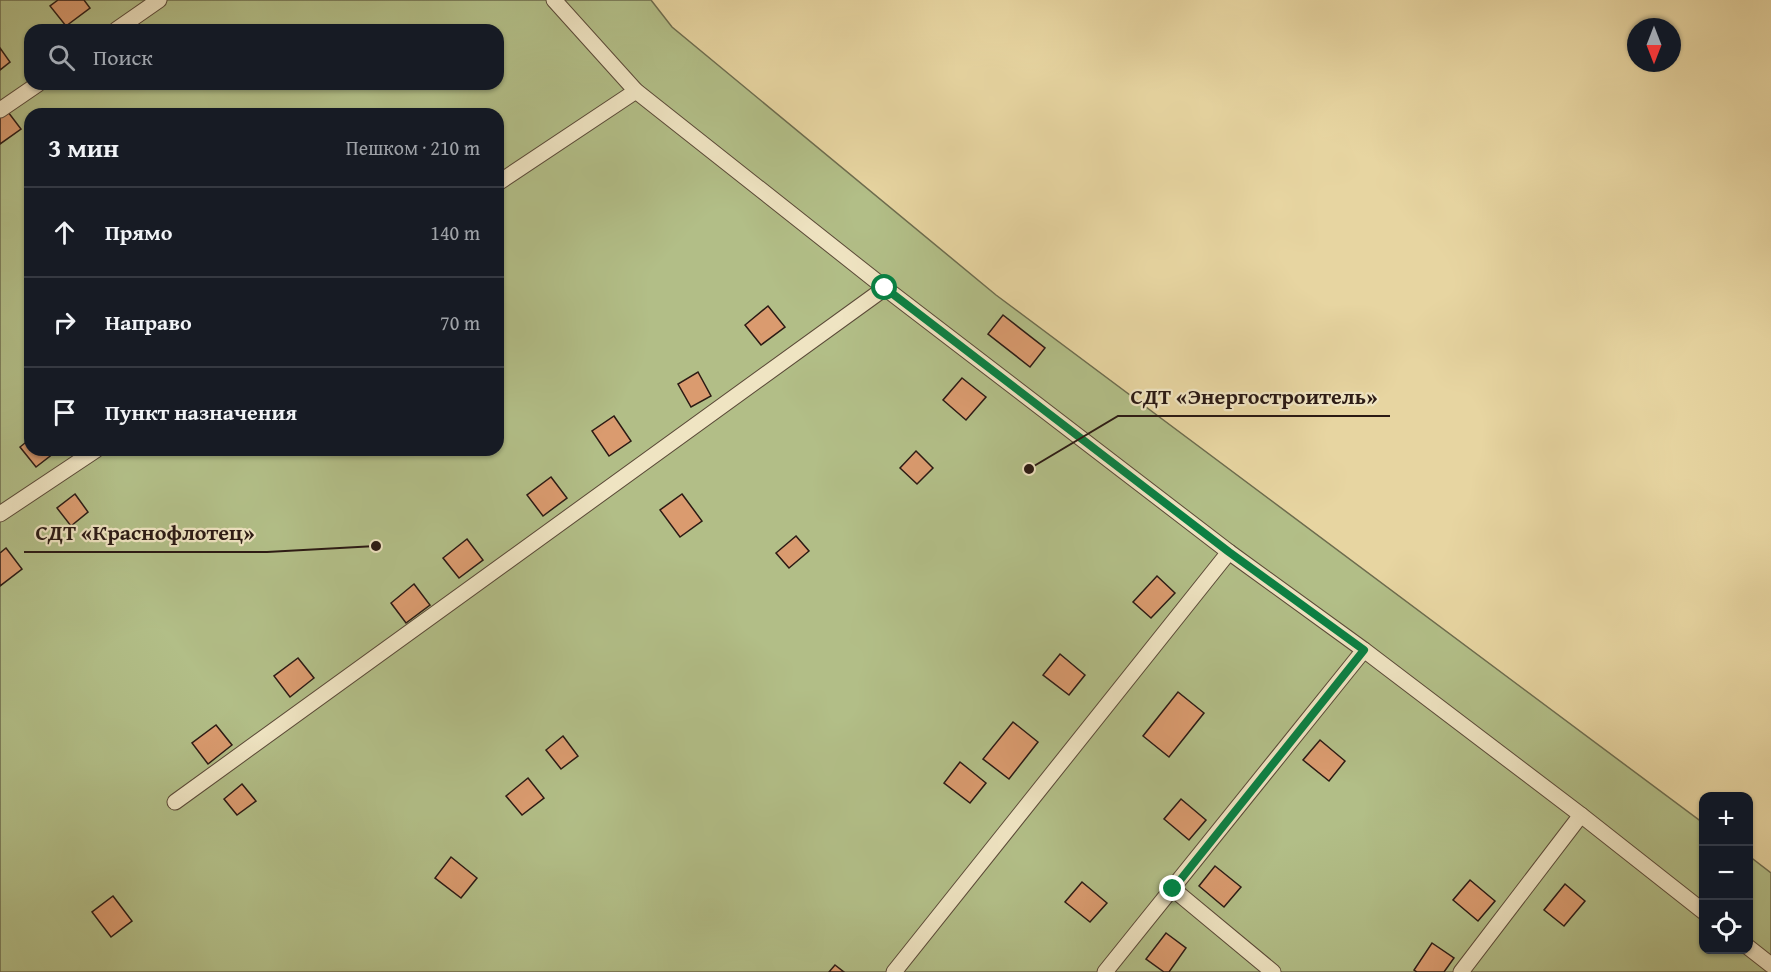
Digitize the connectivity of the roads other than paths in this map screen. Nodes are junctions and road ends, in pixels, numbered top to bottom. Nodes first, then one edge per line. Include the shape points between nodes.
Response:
1 (159, 0) edge
2 (554, 0) edge
3 (125, 24) edge
4 (29, 90) edge
5 (636, 91) junction
6 (0, 110) edge
7 (504, 179) edge
8 (885, 288) junction
9 (87, 456) edge
10 (0, 514) edge
11 (1229, 552) junction
12 (1364, 650) junction
13 (175, 802) dead end
14 (1581, 815) junction
15 (1173, 889) junction
16 (1699, 908) edge
17 (1753, 950) edge
18 (1771, 965) edge
19 (894, 972) edge
20 (1105, 972) edge
21 (1273, 972) edge
22 (1461, 972) edge

1 - 3 lane
2 - 5 lane
4 - 6 lane
5 - 7 lane
5 - 8 lane
8 - 11 lane
8 - 13 lane
9 - 10 lane
11 - 12 lane
11 - 19 lane
12 - 14 lane
12 - 15 lane
14 - 16 lane
14 - 22 lane
15 - 20 lane
15 - 21 lane
17 - 18 lane

